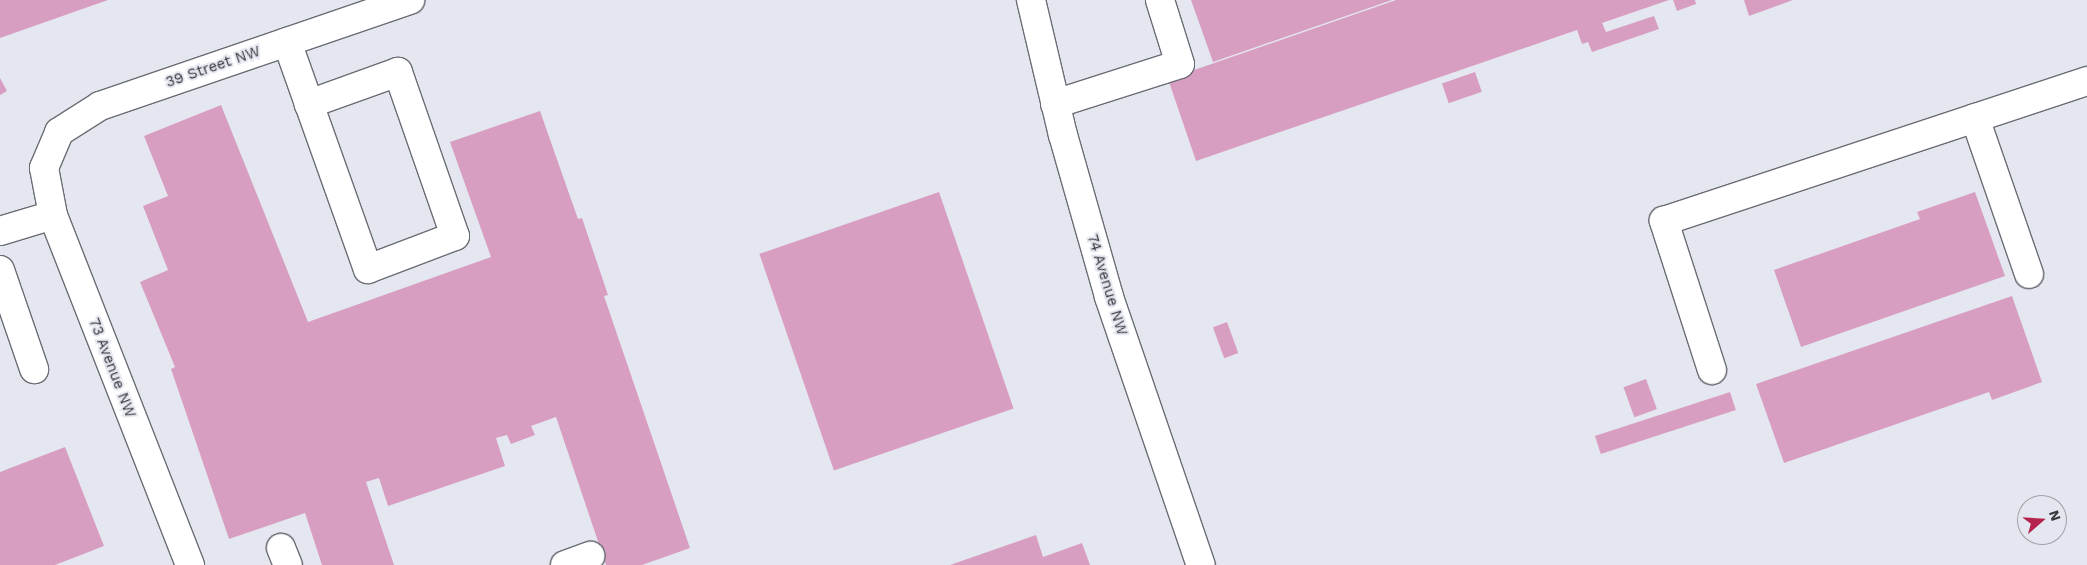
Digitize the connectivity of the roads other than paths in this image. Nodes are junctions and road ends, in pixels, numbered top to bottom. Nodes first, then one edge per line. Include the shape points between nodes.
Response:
1 (410, 0) edge
2 (1030, 0) edge
3 (1160, 0) edge
4 (354, 9) edge
5 (287, 42) junction
6 (2087, 81) edge
7 (309, 104) junction
8 (1055, 104) junction
9 (1975, 118) junction
10 (44, 168) joint
11 (53, 215) junction
12 (0, 232) edge
13 (0, 270) edge
14 (2029, 274) dead end
15 (34, 369) dead end
16 (1712, 370) dead end
17 (590, 556) dead end
18 (190, 565) edge
19 (565, 565) edge
20 (1201, 565) edge

1 - 4 street, 39 Street NW
2 - 8 street, 74 Avenue NW
3 - 8 street via 1180,64
4 - 5 street, 39 Street NW
5 - 7 street
5 - 10 street, 39 Street NW via 100,106 59,132
6 - 9 street
7 - 7 street via 368,269 455,236 398,72
8 - 20 street, 74 Avenue NW via 1109,297
9 - 14 street
9 - 16 street via 1664,221
10 - 11 street, 73 Avenue NW
11 - 12 street
11 - 18 street, 73 Avenue NW
13 - 15 street
17 - 19 street

